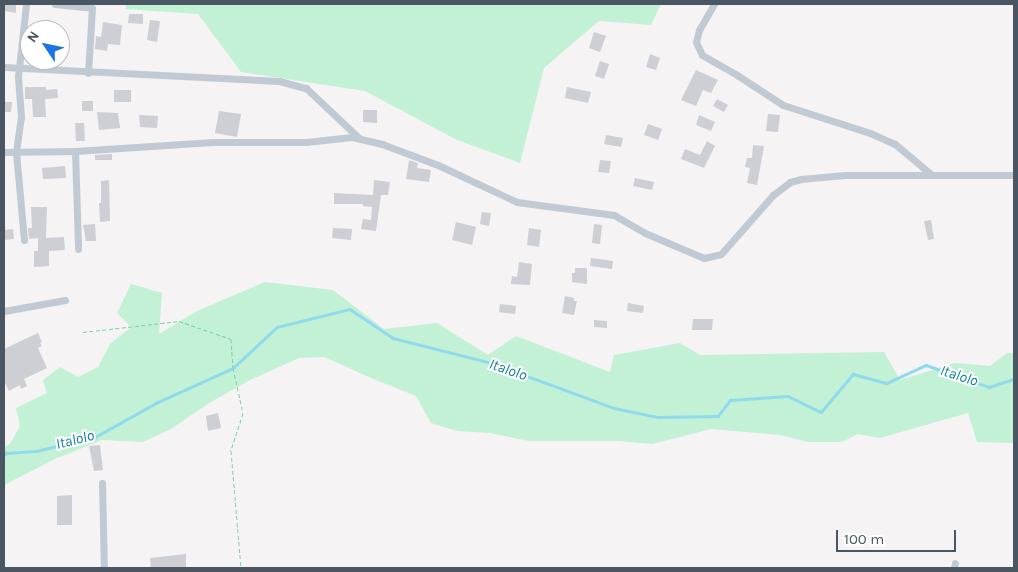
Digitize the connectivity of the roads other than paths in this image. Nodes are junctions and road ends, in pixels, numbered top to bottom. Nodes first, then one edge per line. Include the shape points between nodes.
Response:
1 (26, 4) edge
2 (55, 4) edge
3 (714, 4) edge
4 (4, 67) edge
5 (19, 69) junction
6 (88, 73) junction
7 (360, 139) junction
8 (75, 150) junction
9 (4, 152) edge
10 (16, 152) junction
11 (932, 175) junction
12 (1014, 175) edge
13 (24, 240) dead end
14 (78, 249) dead end
15 (65, 300) dead end
16 (4, 311) edge
17 (102, 483) dead end
18 (104, 568) edge

1 - 5 street
2 - 6 street via 92,8
3 - 11 street via 696,42 702,55 783,104 895,144
4 - 5 street
5 - 6 street
5 - 10 street via 21,117
6 - 7 street via 288,83 306,88
7 - 8 street via 213,142
7 - 11 street via 438,164 517,202 614,215 645,233 704,258 713,258 727,249 765,204 790,182 845,175
8 - 10 street
8 - 14 street
9 - 10 street
10 - 13 street
11 - 12 street
15 - 16 street
17 - 18 street

